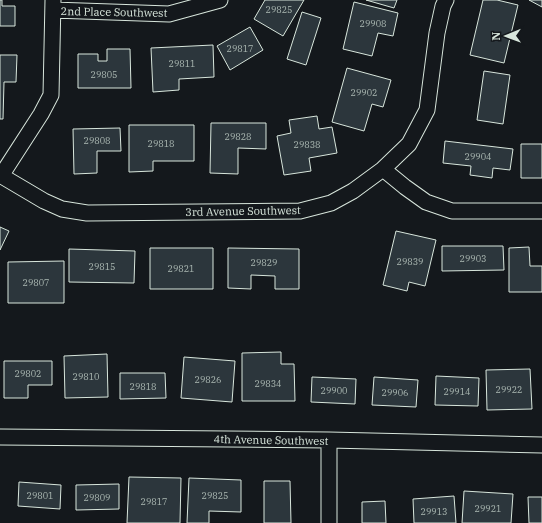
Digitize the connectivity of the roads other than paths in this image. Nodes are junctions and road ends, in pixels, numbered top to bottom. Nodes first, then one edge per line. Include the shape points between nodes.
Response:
1 (220, 0) edge
2 (446, 0) edge
3 (54, 5) edge
4 (383, 169) junction
5 (0, 175) edge
6 (542, 211) edge
7 (0, 437) edge
8 (329, 440) junction
9 (542, 445) edge
10 (329, 523) edge

1 - 3 street, 2nd Place Southwest via 169,14
2 - 4 street via 437,33 427,110 409,144
3 - 5 street via 51,95
4 - 5 street, 3rd Avenue Southwest via 331,203 300,211 87,213 62,209
4 - 6 street via 426,202 452,211
7 - 8 street, 4th Avenue Southwest
8 - 9 street, 4th Avenue Southwest
8 - 10 street

